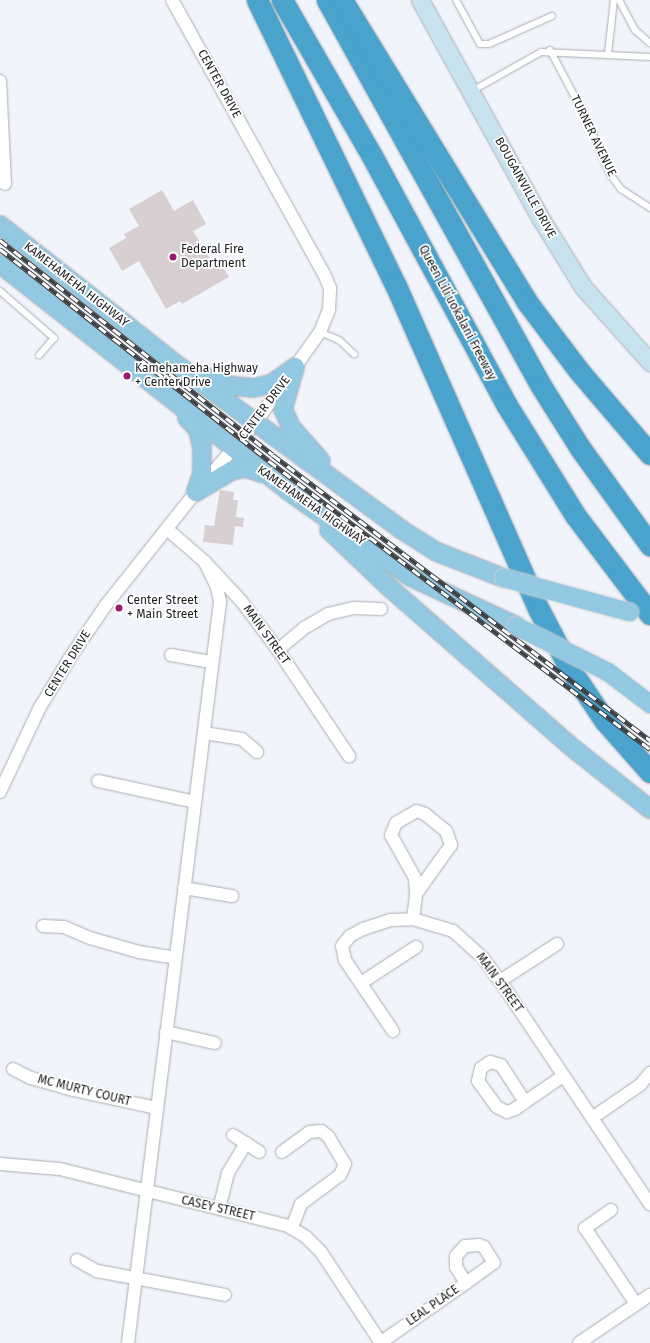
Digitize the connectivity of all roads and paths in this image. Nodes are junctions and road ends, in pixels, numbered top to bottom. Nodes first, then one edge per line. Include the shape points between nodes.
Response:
1 (172, 0) edge
2 (257, 0) edge
3 (282, 0) edge
4 (327, 0) edge
5 (342, 0) edge
6 (420, 0) edge
7 (456, 0) edge
8 (614, 0) edge
9 (618, 0) edge
10 (552, 16) dead end
11 (650, 43) edge
12 (550, 50) junction
13 (608, 54) junction
14 (650, 57) edge
15 (0, 81) edge
16 (470, 92) junction
17 (2, 146) edge
18 (5, 184) dead end
19 (650, 208) edge
20 (0, 225) edge
21 (0, 264) edge
22 (0, 291) edge
23 (320, 332) junction
24 (354, 354) dead end
25 (39, 355) dead end
26 (650, 362) edge
27 (180, 367) junction
28 (296, 367) junction
29 (165, 394) junction
30 (256, 422) junction
31 (645, 448) edge
32 (233, 449) junction
33 (266, 474) junction
34 (336, 481) junction
35 (288, 491) junction
36 (196, 492) junction
37 (167, 529) junction
38 (650, 545) edge
39 (204, 562) junction
40 (381, 609) dead end
41 (650, 614) edge
42 (650, 618) edge
43 (278, 650) junction
44 (171, 655) dead end
45 (211, 662) junction
46 (570, 669) junction
47 (650, 704) edge
48 (204, 733) junction
49 (257, 752) dead end
50 (349, 756) dead end
51 (650, 756) edge
52 (650, 772) edge
53 (98, 781) dead end
54 (0, 792) edge
55 (195, 802) junction
56 (650, 808) edge
57 (184, 888) junction
58 (416, 894) junction
59 (232, 896) dead end
60 (413, 919) junction
61 (43, 926) dead end
62 (557, 944) dead end
63 (416, 947) dead end
64 (175, 958) junction
65 (500, 981) junction
66 (361, 983) junction
67 (393, 1031) dead end
68 (166, 1032) junction
69 (215, 1043) dead end
70 (12, 1068) dead end
71 (650, 1073) edge
72 (563, 1076) junction
73 (645, 1083) edge
74 (525, 1102) dead end
75 (157, 1108) junction
76 (592, 1118) junction
77 (233, 1135) dead end
78 (246, 1143) junction
79 (259, 1152) dead end
80 (282, 1152) dead end
81 (0, 1164) edge
82 (146, 1192) junction
83 (650, 1204) edge
84 (219, 1209) junction
85 (611, 1210) dead end
86 (292, 1228) junction
87 (77, 1260) dead end
88 (135, 1279) junction
89 (466, 1283) dead end
90 (225, 1295) dead end
91 (650, 1295) edge
92 (636, 1304) junction
93 (128, 1343) edge
94 (380, 1343) edge
95 (579, 1343) edge

1 - 23 street, CENTER DRIVE via 324,274 330,288 329,310
2 - 46 highway via 396,286 539,610
3 - 41 highway, Queen Liliʻuokalani Freeway via 372,156 506,404 575,515
4 - 38 highway via 542,386 580,448
5 - 31 highway via 527,302 579,371
6 - 16 street, BOUGAINVILLE DRIVE
7 - 10 lane via 480,44 489,44
8 - 13 lane
9 - 11 lane via 636,30
12 - 13 lane
12 - 16 lane via 541,52
12 - 19 lane, TURNER AVENUE via 586,118 610,174 621,189
13 - 14 lane
15 - 17 street
16 - 26 street, BOUGAINVILLE DRIVE via 541,219 583,287
17 - 18 street
20 - 27 main road, KAMEHAMEHA HIGHWAY
21 - 29 main road, KAMEHAMEHA HIGHWAY
22 - 25 lane via 54,338
23 - 24 lane via 339,340
23 - 28 street, CENTER DRIVE
27 - 28 main road via 232,386 253,388 271,384
27 - 30 main road, KAMEHAMEHA HIGHWAY
28 - 30 street, CENTER DRIVE
28 - 34 main road via 284,409 291,427
29 - 32 main road, KAMEHAMEHA HIGHWAY
29 - 36 main road via 198,430 202,448 202,473
30 - 32 street, CENTER DRIVE
30 - 34 main road, KAMEHAMEHA HIGHWAY
32 - 33 main road, KAMEHAMEHA HIGHWAY
32 - 36 street, CENTER DRIVE
33 - 35 main road, KAMEHAMEHA HIGHWAY
33 - 36 main road via 247,468 233,470
34 - 42 main road, KAMEHAMEHA HIGHWAY, bridge via 437,552 504,578
35 - 47 main road, KAMEHAMEHA HIGHWAY, bridge via 411,577 608,672
35 - 56 main road via 390,588 492,678 574,749
36 - 37 street, CENTER DRIVE
37 - 39 street, MAIN STREET
37 - 54 street, CENTER DRIVE via 106,605 71,656 39,710
39 - 43 street, MAIN STREET via 242,602
39 - 45 street via 220,602
40 - 43 street via 354,608 328,614 304,628
43 - 50 street, MAIN STREET
44 - 45 street
45 - 48 street
46 - 51 highway via 604,704 636,744
46 - 52 highway via 605,721
48 - 49 street via 242,739
48 - 55 street
53 - 55 street
55 - 57 street
57 - 59 street
57 - 64 street
58 - 58 street via 451,845 446,831 425,814 417,811 396,823 391,835 415,878
58 - 60 street
60 - 65 street, MAIN STREET via 452,931 465,940 483,958
60 - 66 street, MAIN STREET via 376,923 350,936 342,946 345,960
61 - 64 street via 64,927 90,938 139,952
62 - 65 street
63 - 66 street
64 - 68 street
65 - 72 street, MAIN STREET
66 - 67 street, MAIN STREET
68 - 69 street
68 - 75 street
70 - 75 street, MC MURTY COURT via 31,1078 73,1090
71 - 73 street
72 - 74 street
72 - 76 street, MAIN STREET
73 - 76 street
75 - 82 street
76 - 83 street, MAIN STREET
77 - 78 street
78 - 79 street
78 - 84 street via 228,1173
80 - 86 street via 310,1132 320,1131 328,1136 345,1164 340,1175 301,1204
81 - 82 street, CASEY STREET via 60,1169
82 - 84 street, CASEY STREET
82 - 88 street
84 - 86 street, CASEY STREET via 278,1222
85 - 92 street via 585,1228
86 - 94 street, CASEY STREET via 321,1252
87 - 88 street via 97,1271
88 - 90 street
88 - 93 street
89 - 94 street, LEAL PLACE
91 - 92 street
92 - 95 street

